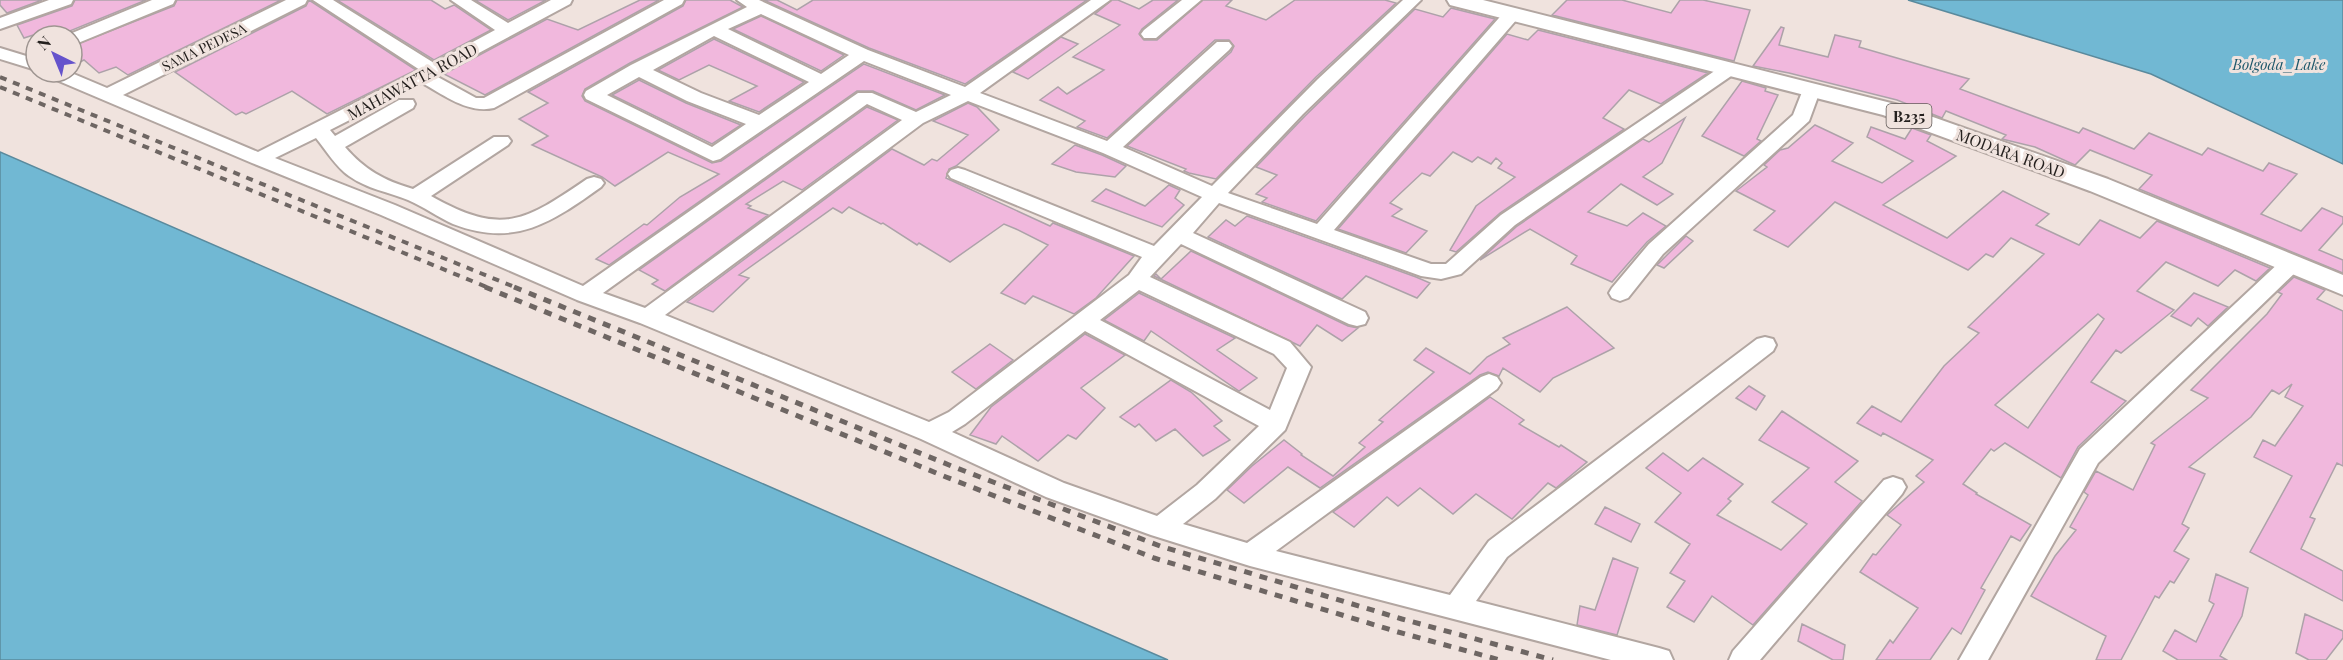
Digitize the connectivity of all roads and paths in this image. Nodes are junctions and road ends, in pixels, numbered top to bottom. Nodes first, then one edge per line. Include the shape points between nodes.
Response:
1 (65, 0) edge
2 (167, 0) edge
3 (299, 0) edge
4 (321, 0) edge
5 (459, 0) edge
6 (676, 0) edge
7 (1102, 0) edge
8 (1194, 0) edge
9 (1413, 0) edge
10 (1458, 0) edge
11 (560, 1) edge
12 (752, 4) edge
13 (1512, 14) junction
14 (0, 24) edge
15 (714, 29) junction
16 (507, 30) junction
17 (84, 34) edge
18 (1150, 34) dead end
19 (1223, 46) dead end
20 (0, 53) edge
21 (862, 54) junction
22 (24, 58) edge
23 (637, 69) junction
24 (1728, 69) junction
25 (427, 73) junction
26 (822, 81) junction
27 (82, 84) edge
28 (1811, 91) junction
29 (108, 95) junction
30 (965, 95) junction
31 (406, 104) dead end
32 (916, 118) junction
33 (759, 122) junction
34 (319, 130) junction
35 (501, 141) dead end
36 (334, 145) junction
37 (1110, 149) junction
38 (259, 159) junction
39 (958, 174) dead end
40 (594, 183) dead end
41 (1215, 195) junction
42 (416, 196) junction
43 (1321, 232) junction
44 (1179, 235) junction
45 (1157, 255) junction
46 (2291, 264) junction
47 (1137, 280) junction
48 (2343, 286) edge
49 (1620, 293) dead end
50 (585, 295) junction
51 (648, 317) junction
52 (1357, 318) dead end
53 (1084, 321) junction
54 (1765, 345) dead end
55 (1489, 383) dead end
56 (1276, 424) junction
57 (930, 432) junction
58 (1893, 487) dead end
59 (1160, 528) junction
60 (1250, 555) junction
61 (1457, 607) junction
62 (1659, 660) edge
63 (1743, 660) edge
64 (1973, 660) edge

1 - 14 street
2 - 17 street
3 - 29 street, SAMA PEDESA
4 - 25 street
5 - 16 street
6 - 25 street via 487,104 472,103
7 - 30 street
8 - 18 street
9 - 41 street via 1300,105
10 - 13 main road, MODARA ROAD / B235
11 - 16 street, MAHAWATTA ROAD
12 - 15 street
12 - 21 street
13 - 24 main road, MODARA ROAD / B235
13 - 43 street
15 - 23 street
15 - 26 street
16 - 25 street, MAHAWATTA ROAD
19 - 37 street
20 - 22 street
21 - 26 street
21 - 30 street
23 - 33 street
23 - 33 street via 593,95 713,155
24 - 28 main road, MODARA ROAD / B235
24 - 43 street via 1508,220 1453,269 1429,271
25 - 34 street, MAHAWATTA ROAD
26 - 33 street
27 - 29 street
28 - 46 main road, MODARA ROAD / B235 via 1892,110 1943,128 2099,185
28 - 49 street via 1802,117 1656,249
29 - 38 street
30 - 32 street
30 - 37 street
31 - 36 street
32 - 50 street via 865,97
32 - 51 street
34 - 36 street
34 - 38 street, MAHAWATTA ROAD
35 - 42 street
36 - 42 street via 355,171 391,189
37 - 41 street
38 - 50 street
39 - 45 street
40 - 42 street via 543,218 499,230 457,218
41 - 43 street
41 - 44 street
44 - 45 street
44 - 52 street
45 - 47 street via 1144,266
46 - 48 main road, MODARA ROAD / B235
46 - 64 street via 2089,456
47 - 53 street
47 - 56 street via 1282,348 1299,367
50 - 51 street
51 - 57 street
53 - 56 street
53 - 57 street via 957,418
54 - 61 street via 1498,549
55 - 60 street
56 - 59 street via 1206,492
57 - 59 street via 1055,490
58 - 63 street
59 - 60 street
60 - 61 street
61 - 62 street

